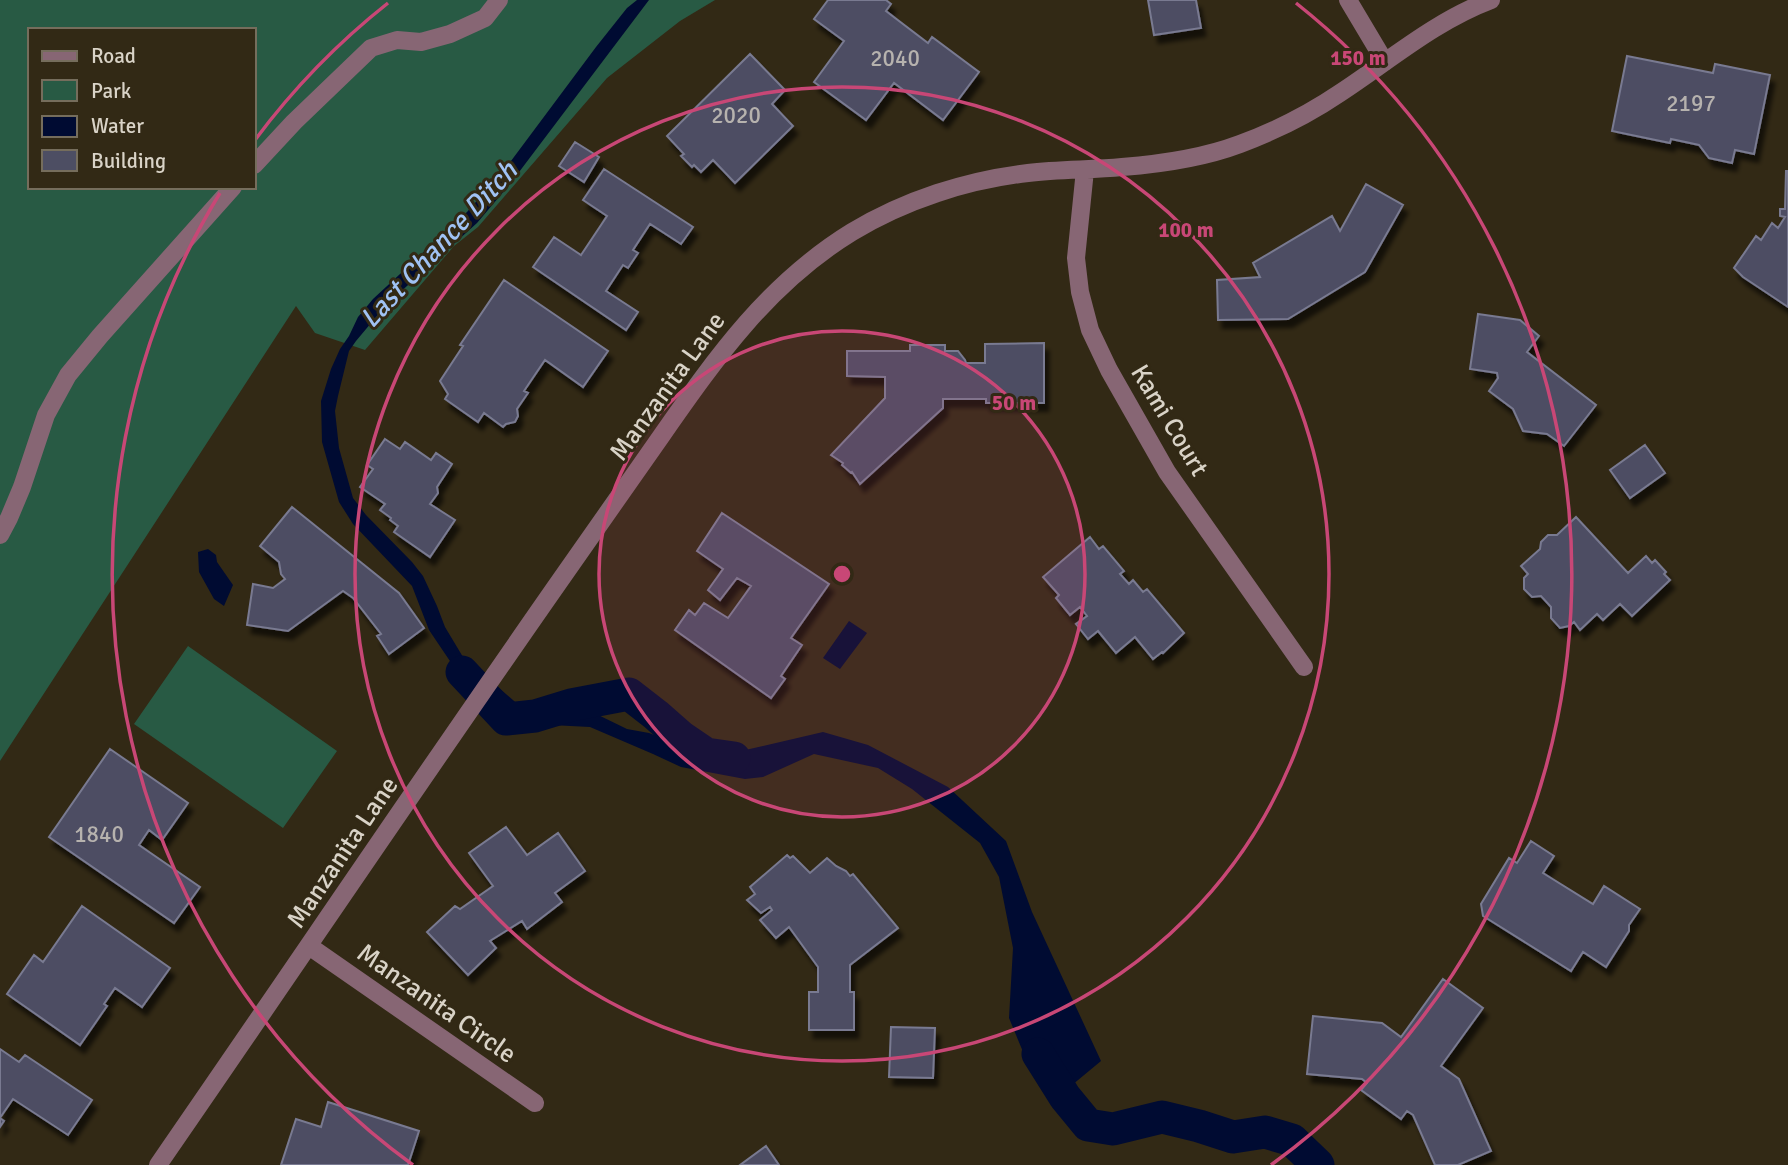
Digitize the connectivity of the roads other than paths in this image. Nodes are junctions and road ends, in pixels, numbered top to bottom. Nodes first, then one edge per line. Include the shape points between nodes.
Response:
1 (499, 0) edge
2 (1348, 0) edge
3 (1491, 0) edge
4 (1385, 62) junction
5 (256, 163) edge
6 (1085, 170) junction
7 (231, 189) edge
8 (0, 535) edge
9 (1304, 667) dead end
10 (309, 946) junction
11 (535, 1103) dead end
12 (158, 1165) edge

1 - 5 street via 485,18 450,34 371,48
2 - 4 street
3 - 4 street, Manzanita Lane via 1450,19
4 - 6 street, Manzanita Lane via 1314,110 1236,146 1158,164
6 - 9 street, Kami Court via 1076,258 1090,330 1167,472
6 - 10 street, Manzanita Lane via 994,178 887,214 822,252 760,306 713,362
7 - 8 street via 68,375 46,415 23,487
10 - 11 street, Manzanita Circle
10 - 12 street, Manzanita Lane

